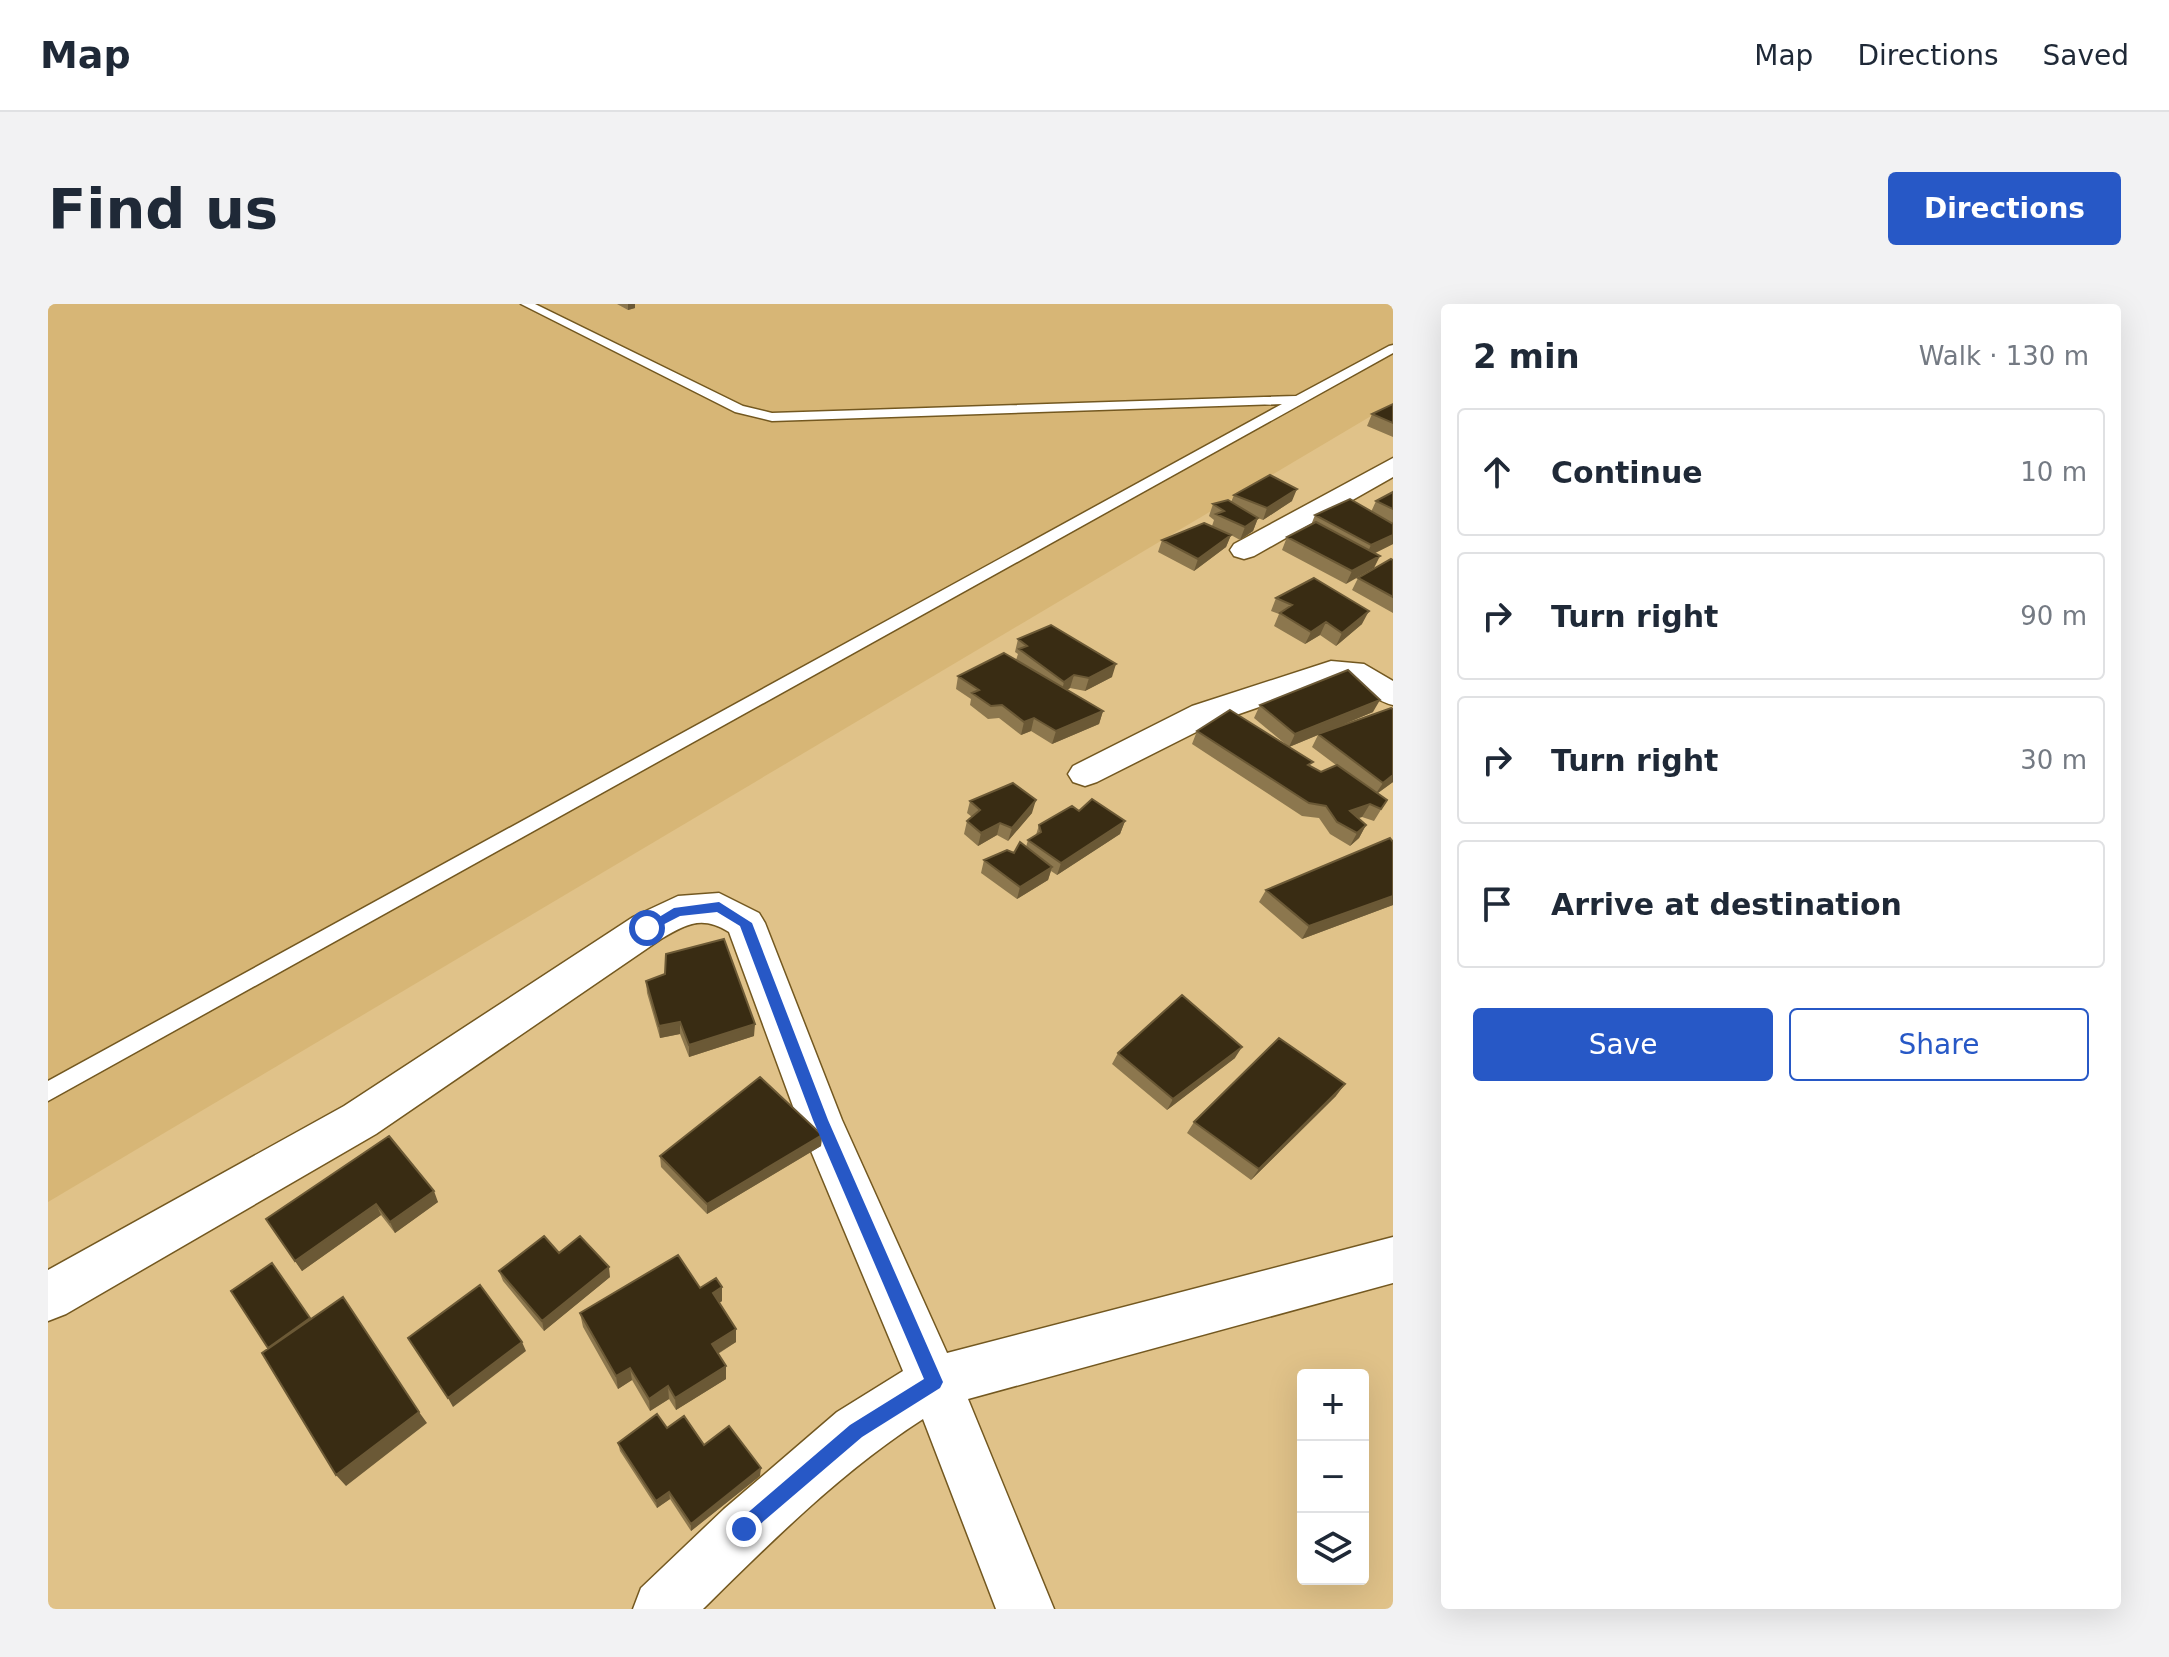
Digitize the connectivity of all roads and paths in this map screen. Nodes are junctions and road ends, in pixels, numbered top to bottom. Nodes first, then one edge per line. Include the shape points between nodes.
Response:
1 (526, 304) edge
2 (1393, 348) edge
3 (1300, 400) junction
4 (1393, 466) edge
5 (1244, 550) dead end
6 (1393, 695) edge
7 (1085, 774) dead end
8 (48, 1092) edge
9 (1393, 1260) edge
10 (48, 1297) edge
11 (934, 1382) junction
12 (662, 1609) edge
13 (1025, 1609) edge

1 - 3 lane via 739,409 772,417
2 - 3 lane
3 - 8 lane
4 - 5 street
6 - 7 street via 1353,671 1331,671 1204,714
9 - 11 street
10 - 11 street via 360,1120 647,928 678,911 719,907 745,923 820,1120
11 - 12 street via 856,1431
11 - 13 street

